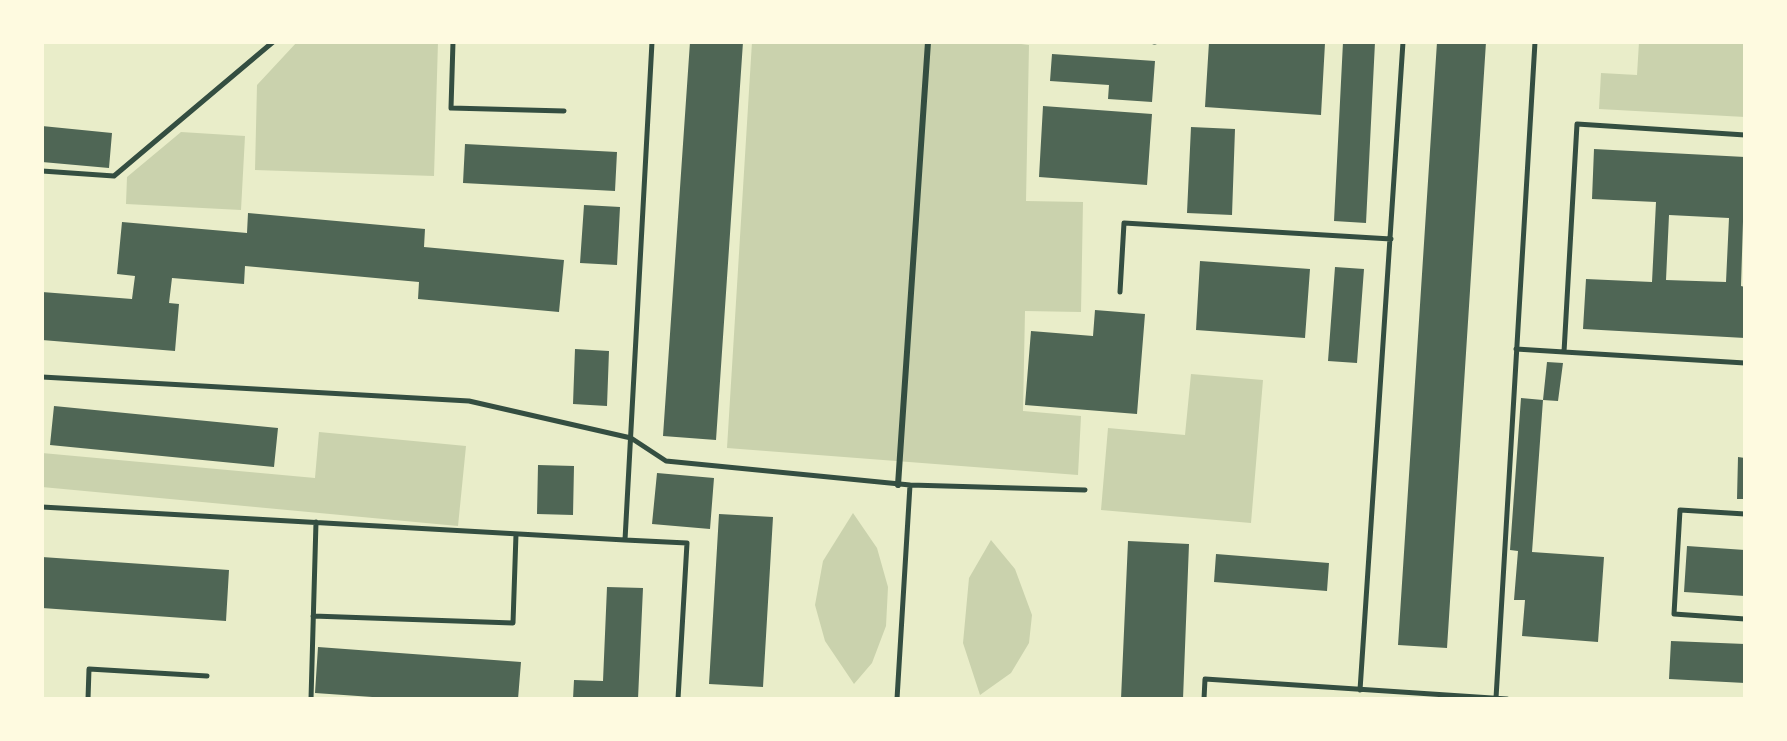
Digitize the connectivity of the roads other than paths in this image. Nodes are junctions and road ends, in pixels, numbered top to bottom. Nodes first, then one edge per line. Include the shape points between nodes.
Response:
1 (273, 42) edge
2 (453, 42) edge
3 (652, 42) edge
4 (928, 42) edge
5 (1403, 42) edge
6 (1535, 42) edge
7 (564, 111) dead end
8 (1745, 135) edge
9 (42, 171) edge
10 (1391, 239) junction
11 (1120, 292) dead end
12 (1516, 349) junction
13 (1564, 352) junction
14 (1745, 363) edge
15 (42, 377) edge
16 (631, 438) junction
17 (898, 485) junction
18 (910, 485) junction
19 (1085, 490) dead end
20 (42, 507) edge
21 (1745, 514) edge
22 (316, 522) junction
23 (516, 534) junction
24 (625, 540) junction
25 (313, 616) junction
26 (1745, 619) edge
27 (207, 676) dead end
28 (1360, 690) junction
29 (1496, 698) edge
30 (88, 699) edge
31 (311, 699) edge
32 (678, 699) edge
33 (897, 699) edge
34 (1204, 699) edge
35 (1507, 699) edge

1 - 9 lane via 114,176
2 - 7 lane via 452,108
3 - 16 lane
4 - 17 street
5 - 10 lane
6 - 12 lane
8 - 13 lane via 1577,124
10 - 11 lane via 1124,223
10 - 28 lane
12 - 13 lane
12 - 29 lane
13 - 14 lane
15 - 16 lane via 469,401
16 - 17 lane via 666,461
16 - 24 lane
17 - 18 lane
18 - 19 lane
18 - 33 lane
20 - 22 lane
21 - 26 lane via 1680,510 1674,614
22 - 23 lane
22 - 25 lane
23 - 24 lane
23 - 25 lane via 513,623
24 - 32 lane via 687,544
25 - 31 lane
27 - 30 lane via 89,670
28 - 29 lane
28 - 34 lane via 1205,679
29 - 35 lane

